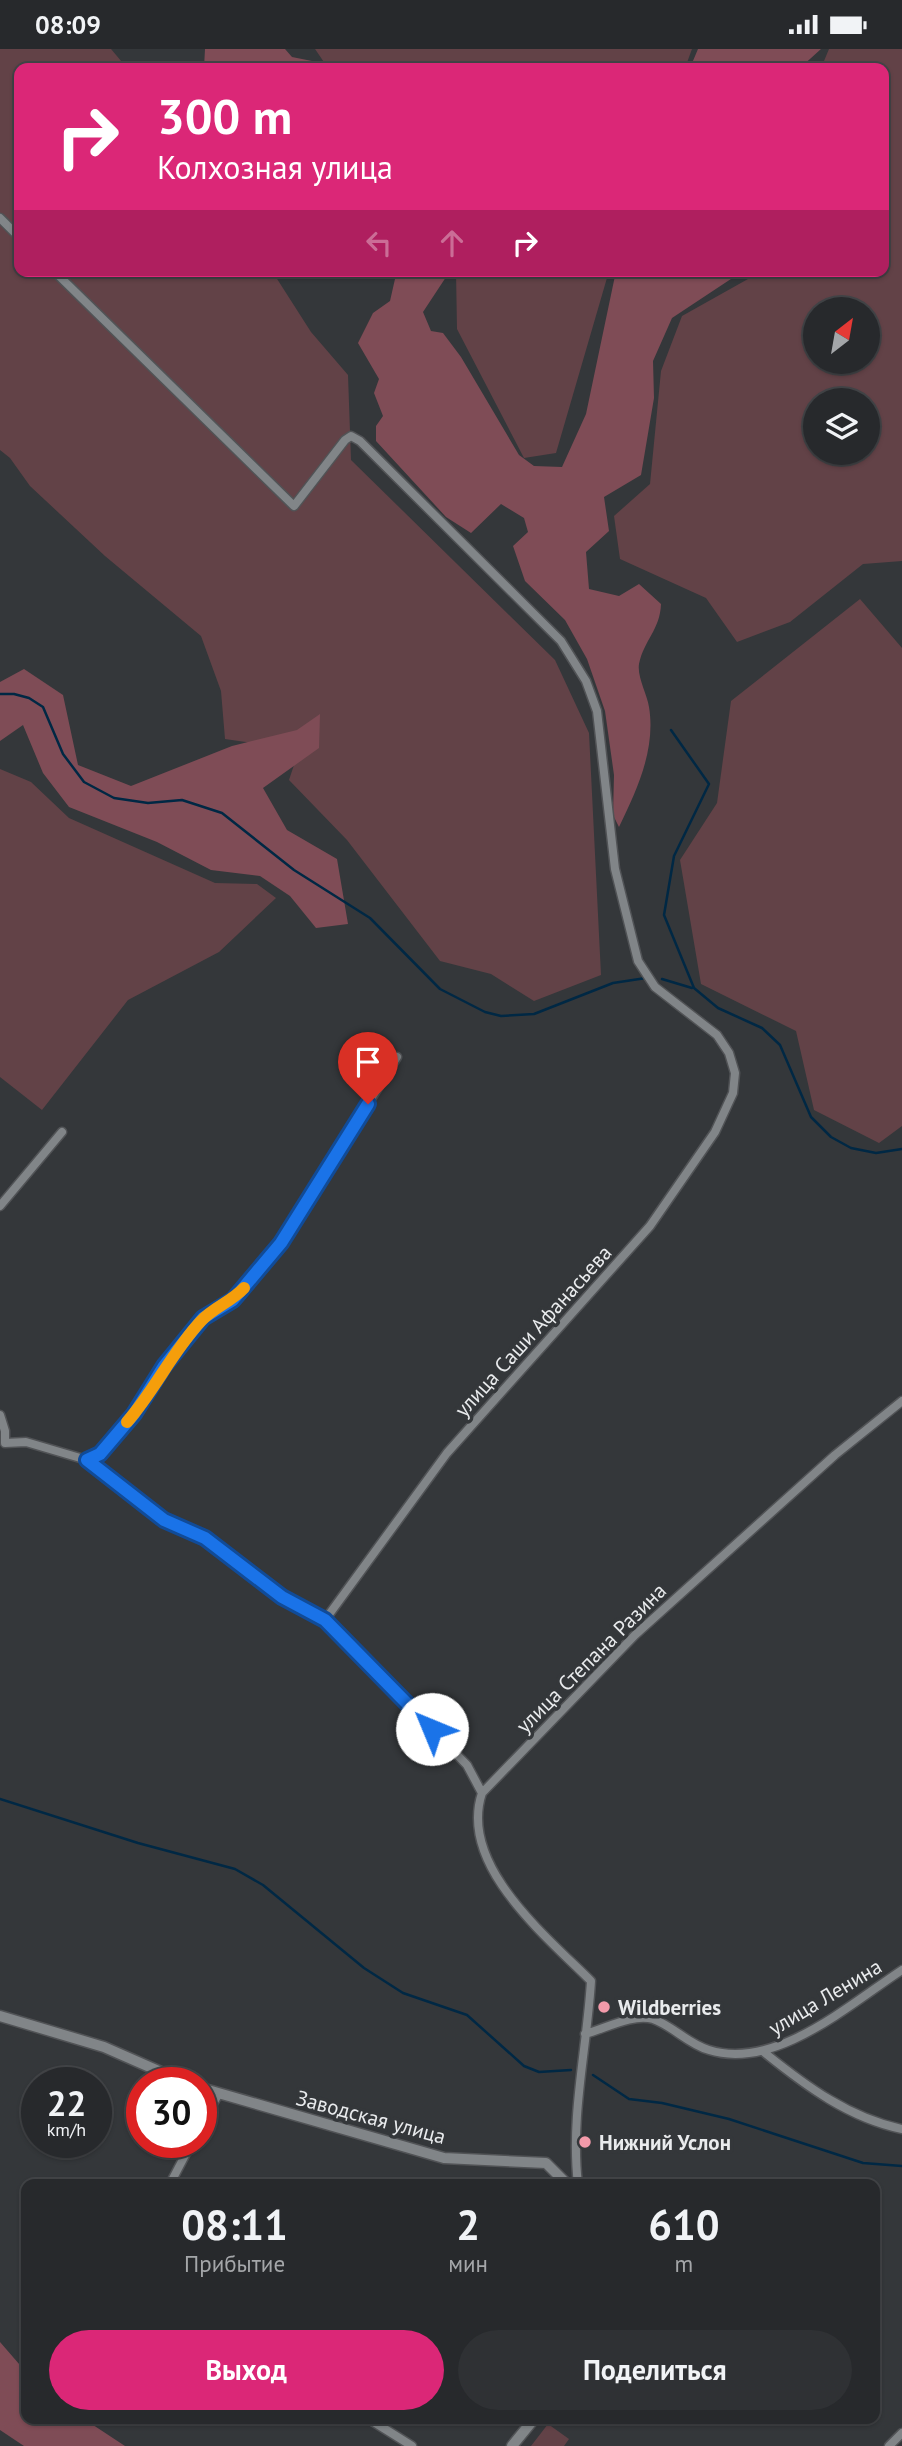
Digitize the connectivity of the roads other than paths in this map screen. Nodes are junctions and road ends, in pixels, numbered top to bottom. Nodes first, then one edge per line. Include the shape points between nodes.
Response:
1 (0, 218) edge
2 (14, 232) edge
3 (60, 277) edge
4 (397, 1057) dead end
5 (62, 1132) dead end
6 (0, 1206) edge
7 (901, 1404) edge
8 (0, 1415) edge
9 (2, 1447) edge
10 (87, 1460) junction
11 (325, 1620) junction
12 (482, 1793) junction
13 (902, 1970) edge
14 (0, 2016) edge
15 (585, 2033) junction
16 (765, 2053) junction
17 (150, 2067) edge
18 (219, 2093) joint
19 (217, 2097) edge
20 (902, 2129) edge
21 (184, 2158) edge
22 (173, 2179) edge
23 (562, 2179) edge
24 (577, 2179) edge
25 (377, 2424) edge
26 (530, 2424) edge
27 (902, 2433) edge
28 (412, 2446) edge
29 (512, 2446) edge
30 (890, 2446) edge

1 - 2 street
3 - 11 street, улица Саши Афанасьева via 294,506 345,440 351,436 360,440 561,641 586,681 597,711 615,869 638,961 655,987 700,1020 729,1052 735,1073 724,1114 650,1226 447,1453
4 - 10 street via 281,1243 233,1300 203,1318 164,1366 134,1414 100,1454
5 - 6 street
7 - 12 street, улица Степана Разина via 835,1455 635,1635
8 - 9 street via 5,1431
9 - 10 street via 26,1441
10 - 11 street via 164,1520 205,1538 282,1597
11 - 12 street via 467,1765
12 - 15 street via 477,1822 481,1849 499,1883 591,1981
13 - 16 street, улица Ленина
14 - 17 street via 104,2047
15 - 16 street via 652,2019 712,2051
15 - 24 street
16 - 20 street via 812,2092 882,2125
18 - 19 street
18 - 23 street, Заводская улица via 444,2158 546,2163
21 - 22 street
25 - 28 street
26 - 29 street
27 - 30 street

